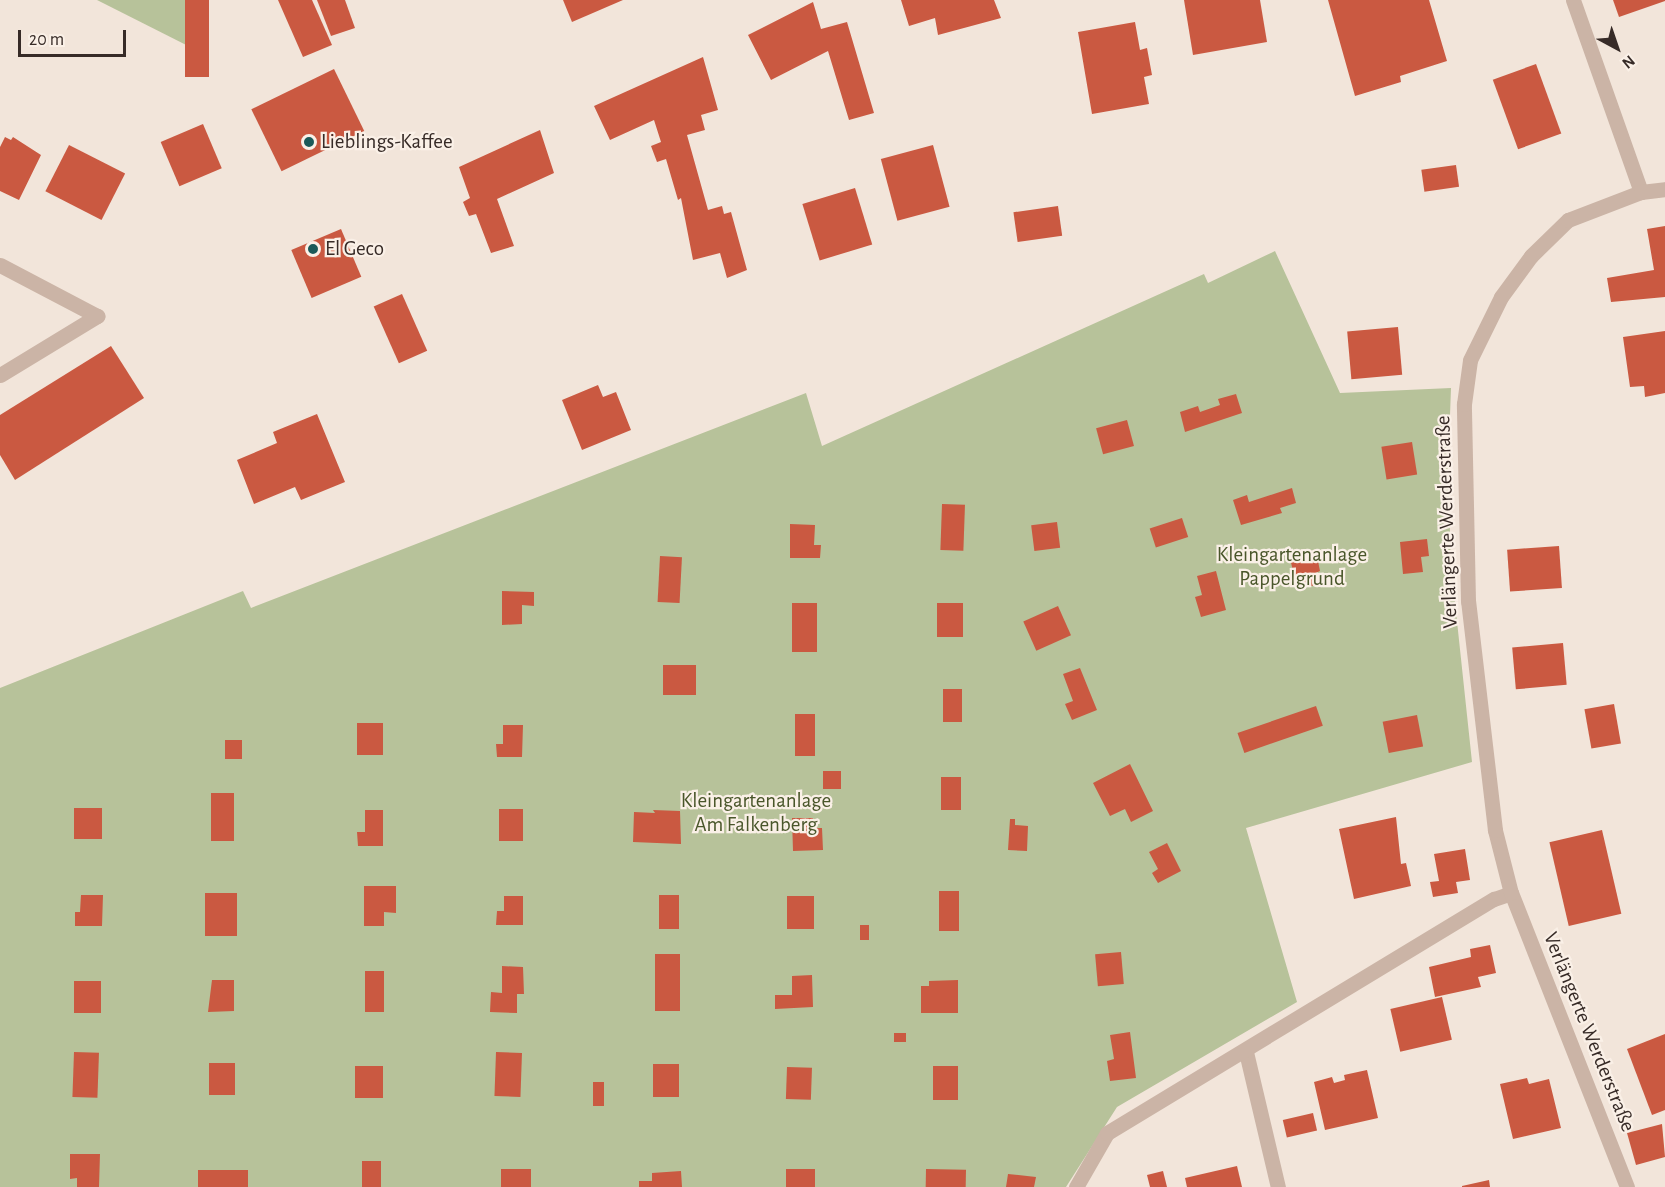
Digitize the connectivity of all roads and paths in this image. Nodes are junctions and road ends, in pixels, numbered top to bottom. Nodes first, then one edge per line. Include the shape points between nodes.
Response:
1 (1575, 5) edge
2 (1665, 189) edge
3 (1641, 192) junction
4 (0, 265) edge
5 (0, 375) edge
6 (1511, 893) junction
7 (1246, 1052) junction
8 (1076, 1187) edge
9 (1278, 1187) edge
10 (1627, 1187) edge

1 - 3 street
2 - 3 street, Verlängerte Werderstraße
3 - 6 street, Verlängerte Werderstraße via 1568,220 1532,256 1501,297 1470,360 1463,447 1468,601 1496,830
4 - 5 street via 97,316
6 - 7 street via 1494,899
6 - 10 street, Verlängerte Werderstraße
7 - 8 street via 1107,1133
7 - 9 street

